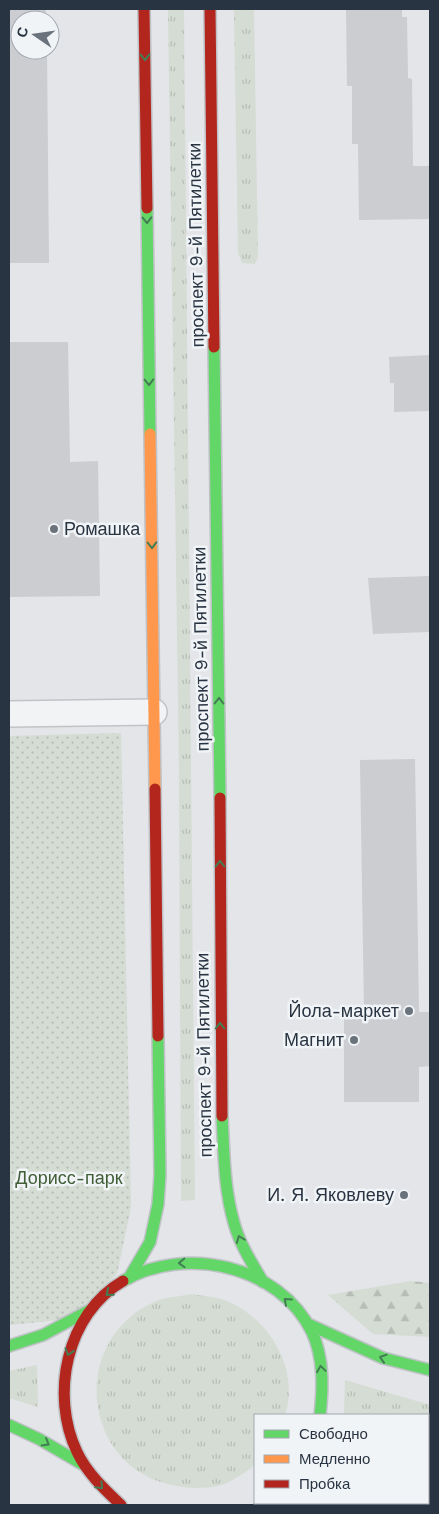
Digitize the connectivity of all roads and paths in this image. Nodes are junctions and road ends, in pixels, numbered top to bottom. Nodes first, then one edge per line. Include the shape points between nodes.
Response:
1 (144, 9) edge
2 (210, 9) edge
3 (154, 712) junction
4 (9, 714) edge
5 (129, 1278) junction
6 (263, 1282) junction
7 (91, 1309) junction
8 (308, 1324) junction
9 (9, 1346) edge
10 (430, 1370) edge
11 (320, 1414) edge
12 (9, 1425) edge
13 (82, 1464) junction
14 (121, 1505) edge

1 -> 3 main road
6 -> 2 main road, проспект 9-й Пятилетки via 245,1252 232,1216 220,1108 219,697
3 - 4 street
3 - 5 main road via 160,1185 150,1246
6 -> 5 main road via 212,1264 181,1262 156,1266
5 -> 7 main road
8 -> 6 main road via 288,1301
7 - 9 main road via 44,1335
7 -> 13 main road via 75,1335 65,1368 64,1402 70,1435
10 -> 8 main road via 383,1358 340,1342
11 -> 8 main road via 322,1370
12 -> 13 main road
13 -> 14 main road via 98,1486

